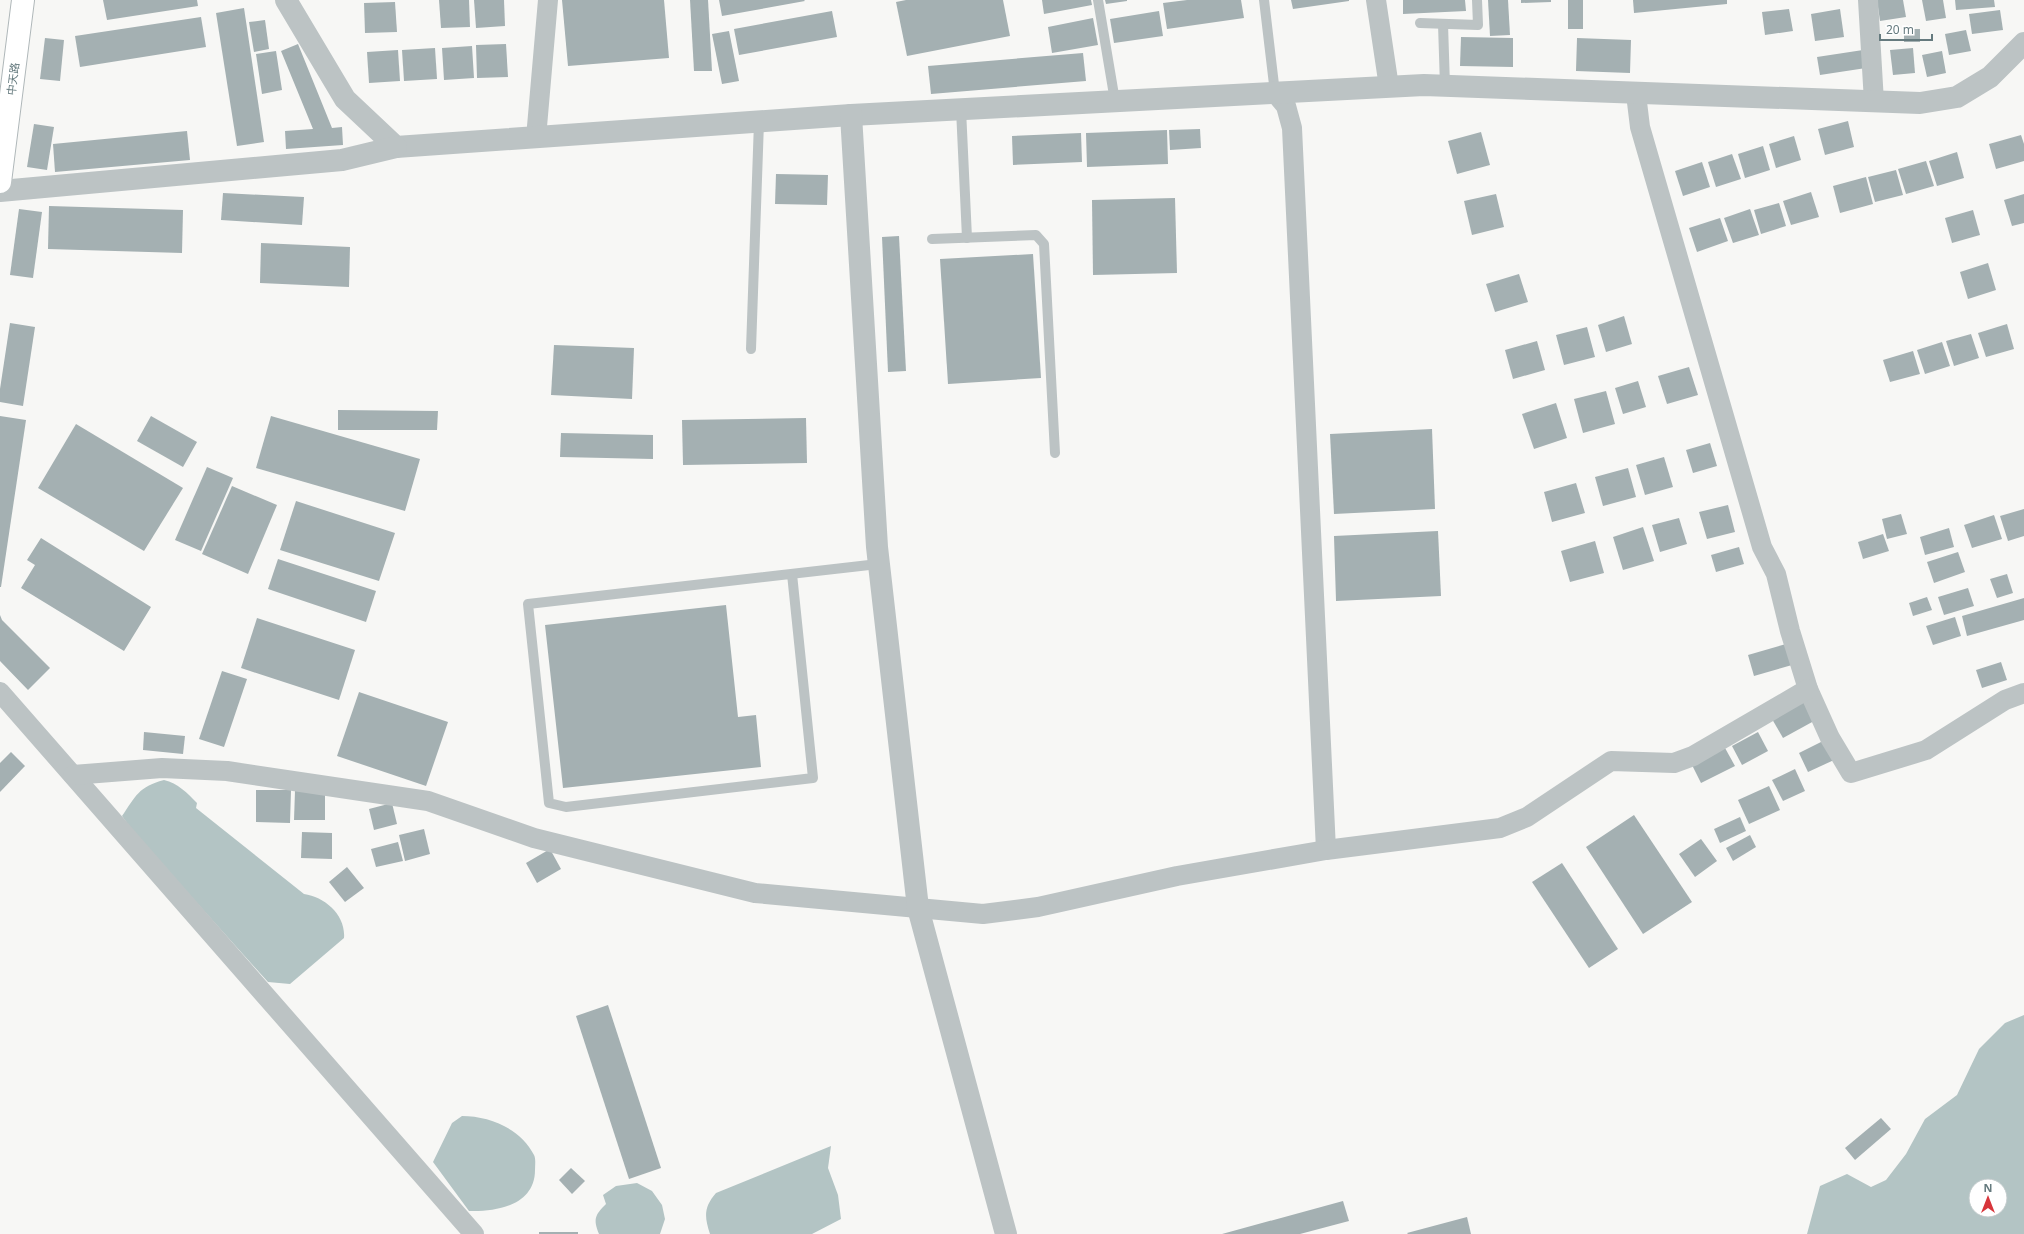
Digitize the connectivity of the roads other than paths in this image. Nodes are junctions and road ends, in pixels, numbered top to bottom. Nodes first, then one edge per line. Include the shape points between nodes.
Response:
1 (22, 0) edge
2 (286, 0) edge
3 (548, 0) edge
4 (1098, 0) edge
5 (1264, 0) edge
6 (1376, 0) edge
7 (1477, 0) edge
8 (1868, 0) edge
9 (1420, 24) dead end
10 (1443, 24) junction
11 (2024, 43) edge
12 (7, 69) edge
13 (1444, 86) junction
14 (1388, 87) junction
15 (1275, 93) junction
16 (1636, 94) junction
17 (1115, 101) junction
18 (1874, 102) junction
19 (961, 109) junction
20 (852, 115) junction
21 (759, 122) junction
22 (536, 138) junction
23 (396, 147) junction
24 (0, 182) edge
25 (0, 191) edge
26 (967, 238) junction
27 (932, 240) dead end
28 (751, 349) dead end
29 (1055, 453) dead end
30 (878, 564) junction
31 (792, 574) junction
32 (1808, 689) junction
33 (0, 692) edge
34 (2024, 693) edge
35 (73, 776) junction
36 (1326, 850) junction
37 (918, 908) junction
38 (474, 1234) edge
39 (1006, 1234) edge

1 - 12 main road, 中天路
2 - 23 street via 345,99
3 - 22 street
4 - 17 lane
5 - 15 lane
6 - 14 street
7 - 10 lane via 1478,26
8 - 18 street
9 - 10 lane
10 - 13 lane
11 - 18 street via 1990,77 1957,97 1920,103
12 - 24 main road, 中天路
13 - 14 street
13 - 16 street
14 - 15 street
15 - 17 street
15 - 36 street via 1286,106 1292,128
16 - 18 street
16 - 32 street via 1640,127 1760,540 1776,574
17 - 19 street
19 - 20 street
19 - 26 lane
20 - 21 street
20 - 30 street
21 - 22 street
21 - 28 lane
22 - 23 street
23 - 25 street via 342,160
26 - 27 lane
26 - 29 lane via 1036,235 1044,244
30 - 31 lane
30 - 37 street
31 - 31 lane via 813,778 566,807 549,803 528,604
32 - 34 street via 1830,738 1851,773 1926,750 2005,700
32 - 36 street via 1693,756 1674,763 1611,761 1527,817 1500,828
33 - 35 street
35 - 37 street via 162,768 227,771 391,795 428,801 534,838 755,893
35 - 38 street
36 - 37 street via 1177,876 1038,907 983,914
37 - 39 street

